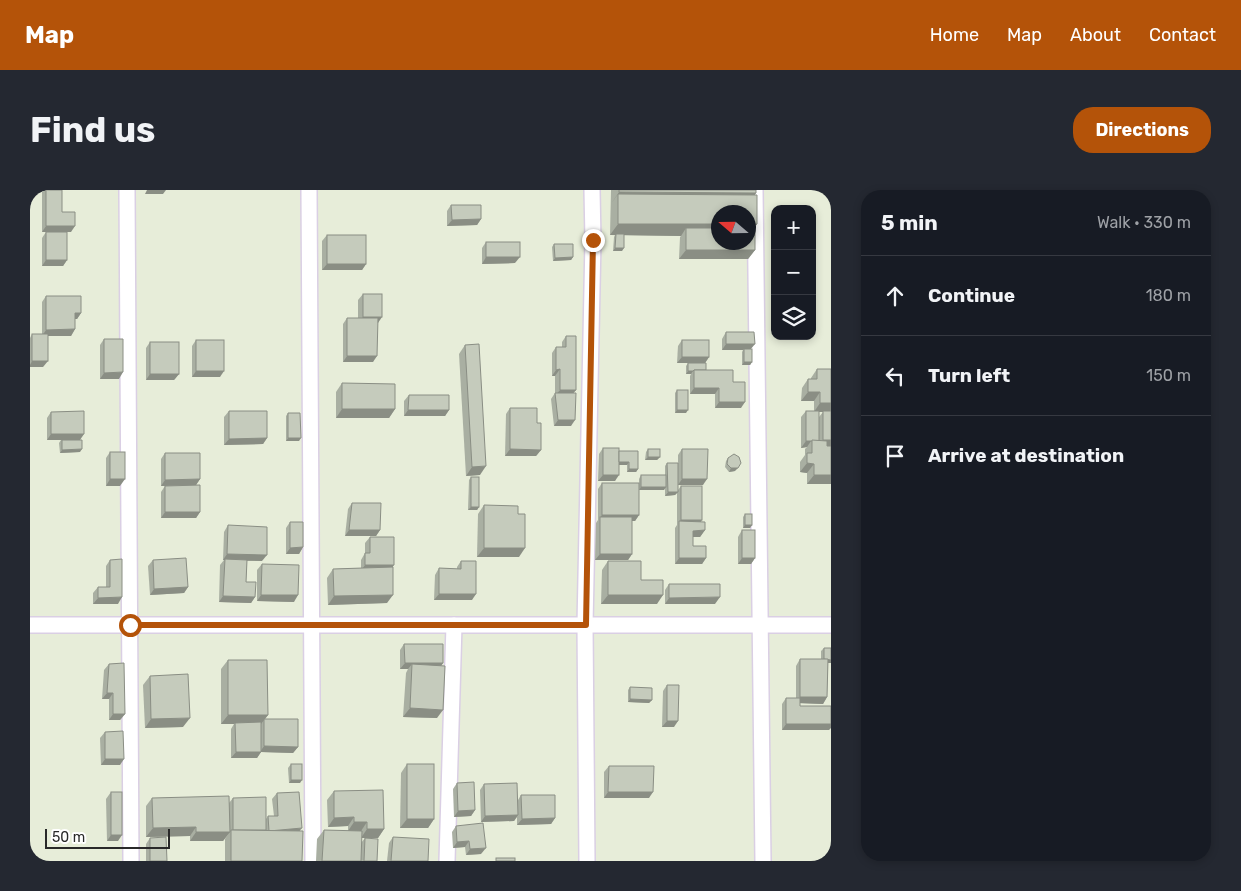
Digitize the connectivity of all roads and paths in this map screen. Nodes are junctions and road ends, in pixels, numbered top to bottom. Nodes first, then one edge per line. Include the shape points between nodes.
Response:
1 (127, 190) edge
2 (309, 190) edge
3 (592, 190) edge
4 (755, 190) edge
5 (30, 625) edge
6 (130, 625) junction
7 (312, 625) junction
8 (454, 625) junction
9 (586, 625) junction
10 (759, 625) junction
11 (831, 625) edge
12 (131, 861) edge
13 (314, 861) edge
14 (447, 861) edge
15 (587, 861) edge
16 (763, 861) edge

1 - 6 street
2 - 7 street
3 - 9 street
4 - 10 street
5 - 6 street
6 - 7 street
6 - 12 street
7 - 8 street
7 - 13 street
8 - 9 street
8 - 14 street
9 - 10 street
9 - 15 street
10 - 11 street
10 - 16 street

